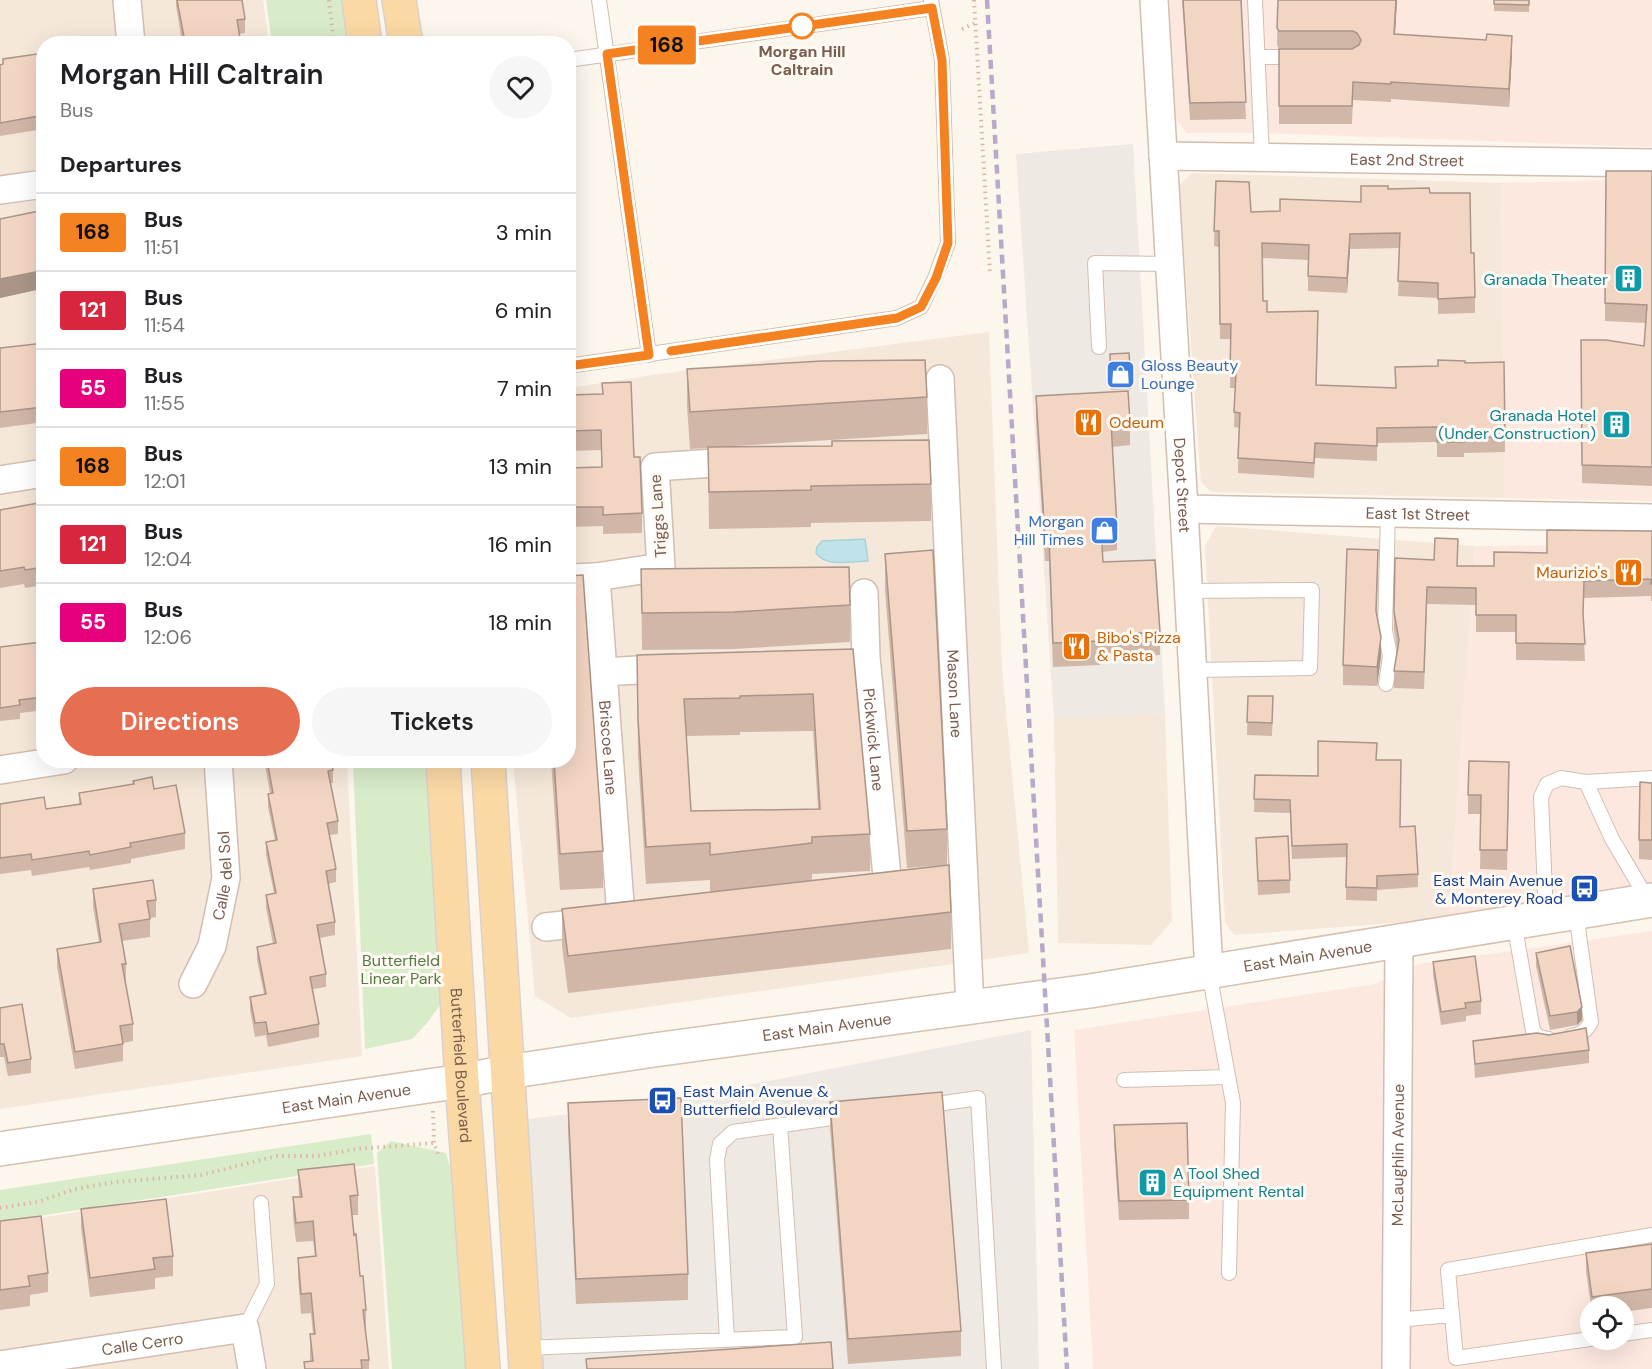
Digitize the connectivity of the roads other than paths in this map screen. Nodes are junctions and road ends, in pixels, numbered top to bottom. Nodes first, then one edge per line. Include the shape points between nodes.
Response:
1 (127, 0) edge
2 (359, 0) edge
3 (399, 0) edge
4 (599, 0) edge
5 (1154, 0) edge
6 (1255, 0) edge
7 (932, 4) edge
8 (130, 36) edge
9 (364, 36) edge
10 (405, 36) edge
11 (607, 54) junction
12 (1258, 57) junction
13 (1317, 57) edge
14 (576, 59) edge
15 (1163, 156) junction
16 (1262, 157) junction
17 (1652, 163) edge
18 (36, 185) edge
19 (0, 190) edge
20 (1170, 264) junction
21 (1099, 347) dead end
22 (649, 355) junction
23 (576, 365) edge
24 (940, 379) dead end
25 (770, 460) edge
26 (36, 474) edge
27 (0, 480) edge
28 (1184, 509) junction
29 (1388, 512) junction
30 (1652, 518) edge
31 (596, 577) junction
32 (576, 578) edge
33 (1189, 591) junction
34 (864, 593) dead end
35 (699, 667) edge
36 (1193, 670) junction
37 (603, 672) junction
38 (1386, 684) dead end
39 (36, 764) edge
40 (219, 768) edge
41 (443, 768) edge
42 (488, 768) edge
43 (0, 770) edge
44 (1652, 778) edge
45 (1586, 782) junction
46 (888, 887) edge
47 (1650, 900) edge
48 (1561, 914) junction
49 (1514, 922) junction
50 (546, 927) dead end
51 (1399, 941) junction
52 (1209, 972) junction
53 (193, 984) dead end
54 (970, 1007) junction
55 (507, 1072) junction
56 (1228, 1077) junction
57 (1124, 1080) dead end
58 (462, 1081) junction
59 (911, 1107) edge
60 (855, 1115) edge
61 (780, 1125) junction
62 (0, 1149) edge
63 (261, 1203) dead end
64 (1652, 1235) edge
65 (1228, 1273) dead end
66 (1452, 1315) junction
67 (1396, 1320) junction
68 (245, 1328) junction
69 (1652, 1330) edge
70 (1634, 1332) edge
71 (727, 1340) junction
72 (1580, 1340) edge
73 (525, 1359) edge
74 (0, 1365) edge
75 (252, 1369) edge
76 (483, 1369) edge
77 (994, 1369) edge
78 (1396, 1369) edge

1 - 8 street
2 - 9 main road
3 - 10 main road
4 - 11 lane
5 - 15 street, Depot Street
6 - 12 lane
7 - 11 lane
7 - 22 lane via 942,60 948,243 921,307 897,318
11 - 14 lane
11 - 22 lane
12 - 13 lane
12 - 16 lane
15 - 16 street, East 2nd Street
15 - 20 street, Depot Street
16 - 17 street, East 2nd Street
18 - 19 street
20 - 21 lane via 1095,263
20 - 28 street, Depot Street
22 - 23 lane
24 - 54 street, Mason Lane via 932,450 952,882
25 - 31 street, Triggs Lane via 654,467 661,567
26 - 27 street
28 - 29 street, East 1st Street
28 - 33 street, Depot Street
29 - 30 street, East 1st Street
29 - 38 lane
31 - 32 street
31 - 37 street, Briscoe Lane
33 - 36 street, Depot Street
33 - 36 lane via 1311,590 1310,668
34 - 46 street, Pickwick Lane via 854,658
35 - 37 street
36 - 52 street, Depot Street
37 - 50 street, Briscoe Lane via 633,916
39 - 43 street
40 - 53 street, Calle del Sol via 226,878 212,946
41 - 58 main road, Butterfield Boulevard
42 - 55 main road
44 - 45 lane
45 - 47 lane via 1612,839
45 - 48 lane via 1561,778 1546,784 1541,797
47 - 48 main road, East Main Avenue
48 - 49 main road, East Main Avenue
48 - 49 lane via 1591,1022 1580,1035 1548,1039 1533,1031
49 - 51 main road, East Main Avenue
51 - 52 main road, East Main Avenue
51 - 67 street, McLaughlin Avenue
52 - 54 main road, East Main Avenue
52 - 56 lane
54 - 55 main road, East Main Avenue
55 - 58 main road, East Main Avenue
55 - 73 main road
56 - 57 lane
56 - 65 lane via 1233,1103
58 - 62 main road, East Main Avenue
58 - 76 main road, Butterfield Boulevard
59 - 77 lane via 978,1098
60 - 61 lane
61 - 71 lane via 733,1132 720,1144 717,1160
61 - 71 lane via 795,1337
63 - 68 lane via 267,1284
64 - 66 lane via 1448,1270
66 - 67 lane
66 - 72 lane via 1456,1358
67 - 78 street, McLaughlin Avenue
68 - 74 street, Calle Cerro
68 - 75 street
69 - 70 lane
71 - 73 lane

